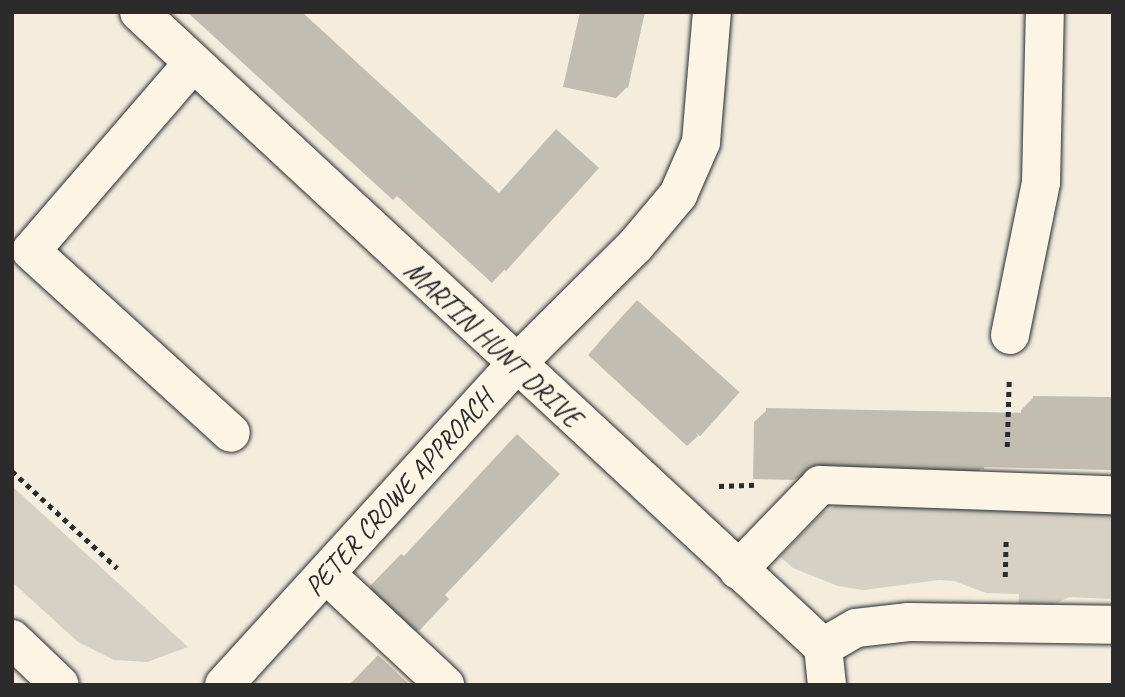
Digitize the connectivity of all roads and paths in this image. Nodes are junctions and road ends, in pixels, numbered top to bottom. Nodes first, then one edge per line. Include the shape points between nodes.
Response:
1 (139, 12) edge
2 (712, 12) edge
3 (1045, 12) edge
4 (193, 63) junction
5 (22, 260) edge
6 (1010, 335) dead end
7 (515, 365) junction
8 (231, 433) dead end
9 (12, 471) edge
10 (820, 485) junction
11 (648, 487) junction
12 (1113, 495) edge
13 (117, 568) dead end
14 (738, 570) junction
15 (326, 574) junction
16 (1113, 625) edge
17 (12, 639) edge
18 (823, 647) junction
19 (60, 685) edge
20 (224, 685) edge
21 (445, 685) edge
22 (827, 685) edge

1 - 4 street, MARTIN HUNT DRIVE
2 - 7 street, PETER CROWE APPROACH via 701,142 678,195 635,246
3 - 6 street via 1041,182
4 - 5 street
4 - 7 street, MARTIN HUNT DRIVE
5 - 8 street
7 - 11 street, MARTIN HUNT DRIVE
7 - 15 street, PETER CROWE APPROACH
9 - 13 path
10 - 11 path
10 - 12 street
10 - 14 street
11 - 14 street, MARTIN HUNT DRIVE
14 - 18 street, MARTIN HUNT DRIVE
15 - 20 street, PETER CROWE APPROACH
15 - 21 street
16 - 18 street via 909,622 856,628
17 - 19 street
18 - 22 street

